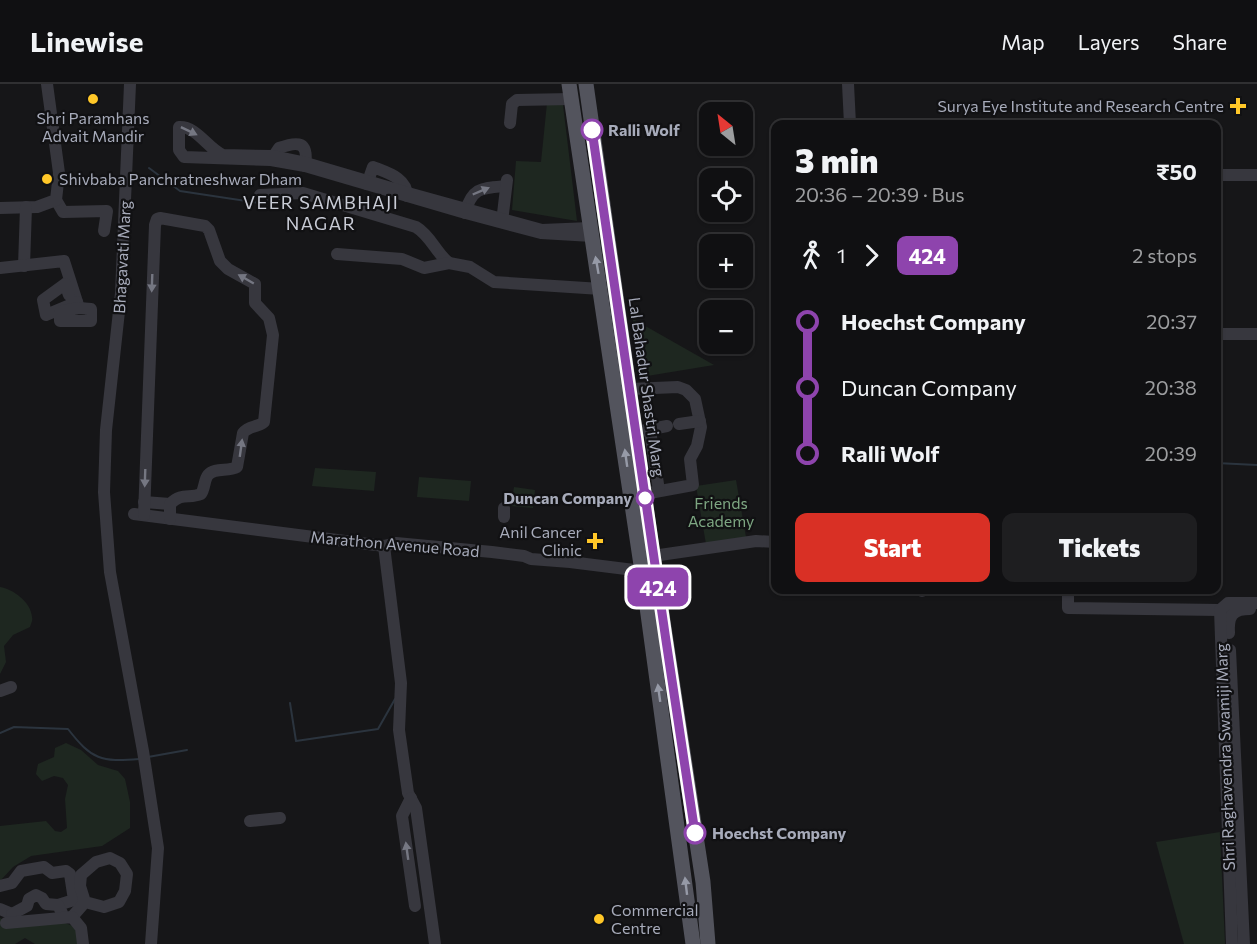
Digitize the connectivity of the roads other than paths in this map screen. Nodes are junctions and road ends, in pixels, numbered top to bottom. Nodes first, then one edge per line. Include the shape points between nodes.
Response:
1 (47, 84) edge
2 (130, 84) edge
3 (586, 84) edge
4 (848, 84) edge
5 (570, 91) edge
6 (850, 120) edge
7 (510, 123) dead end
8 (222, 157) junction
9 (272, 158) junction
10 (306, 164) junction
11 (1221, 175) edge
12 (1257, 175) edge
13 (368, 183) junction
14 (260, 195) dead end
15 (407, 195) junction
16 (56, 200) junction
17 (26, 207) junction
18 (0, 208) edge
19 (465, 211) junction
20 (502, 220) junction
21 (104, 231) dead end
22 (591, 232) junction
23 (337, 254) dead end
24 (449, 263) junction
25 (24, 266) junction
26 (0, 268) edge
27 (601, 289) junction
28 (76, 305) dead end
29 (1221, 334) edge
30 (1257, 334) edge
31 (630, 389) junction
32 (700, 421) junction
33 (636, 432) junction
34 (651, 437) dead end
35 (652, 493) junction
36 (170, 504) junction
37 (141, 511) junction
38 (170, 519) junction
39 (771, 542) edge
40 (386, 546) junction
41 (653, 556) junction
42 (649, 571) junction
43 (1068, 594) edge
44 (1254, 606) edge
45 (1226, 611) junction
46 (411, 798) junction
47 (280, 818) dead end
48 (250, 822) dead end
49 (0, 886) edge
50 (1236, 895) junction
51 (85, 902) junction
52 (415, 906) dead end
53 (65, 913) junction
54 (8, 917) edge
55 (700, 939) edge
56 (83, 944) edge
57 (151, 944) edge
58 (435, 944) edge
59 (1232, 944) edge
60 (1244, 944) edge

1 - 16 street via 59,173
2 - 57 street, Bhagavati Marg via 121,293 106,430 104,492 110,573 158,848
3 - 31 main road, Lal Bahadur Shastri Marg
4 - 6 street
5 - 7 street via 515,101
5 - 22 main road, Lal Bahadur Shastri Marg
8 -> 8 street via 184,157 179,150 179,127 205,140
8 - 9 street
9 - 10 street
9 - 10 street via 279,148 295,142 306,151
10 - 13 street
11 - 12 street
13 - 15 street
13 - 15 street via 374,162 403,182
14 - 24 street via 303,193 416,227 425,232
15 - 19 street
16 - 17 street
16 - 21 street via 63,212 106,211
17 - 18 street
17 - 25 street
19 - 20 street
19 -> 20 street via 476,191 506,183
20 - 22 street via 545,232
27 -> 22 main road, Lal Bahadur Shastri Marg
23 - 24 street via 402,259 424,268
24 - 27 street via 470,267 494,282
25 - 26 street
25 - 28 street via 64,261
42 -> 27 main road, Lal Bahadur Shastri Marg
29 - 30 street
31 - 32 street via 686,390 698,404
31 - 33 main road, Lal Bahadur Shastri Marg
32 - 33 street
32 - 35 street via 697,446 690,459 693,485
33 - 35 main road, Lal Bahadur Shastri Marg
34 - 35 street
35 - 41 main road, Lal Bahadur Shastri Marg
36 - 37 street
36 -> 37 street via 184,495 201,494 208,475 214,471 237,467 243,433 265,418 273,335 269,318 255,303 255,284 220,261 209,230 200,224 160,218 154,225
36 - 38 street
37 - 38 street, Marathon Avenue Road
38 - 40 street, Marathon Avenue Road
39 - 41 street
40 - 42 street, Marathon Avenue Road via 395,551
40 - 46 street via 401,683 399,730
41 - 42 main road, Lal Bahadur Shastri Marg
42 - 55 main road, Lal Bahadur Shastri Marg via 703,882
43 - 45 street via 1068,608
44 - 45 street
45 - 50 street, Shri Raghavendra Swamiji Marg
52 -> 46 street via 402,816
46 - 58 street via 417,808
47 - 48 street
49 - 53 street via 12,883 21,871 44,867 52,873 66,871 70,874 74,900
50 - 59 street, Shri Raghavendra Swamiji Marg
50 - 60 street, Shri Raghavendra Swamiji Marg
51 - 51 street via 81,875 96,862 110,858 120,863 127,880 119,902 104,907
51 - 53 street
53 - 54 street
53 - 54 street via 36,895 27,906
53 - 56 street via 81,928

